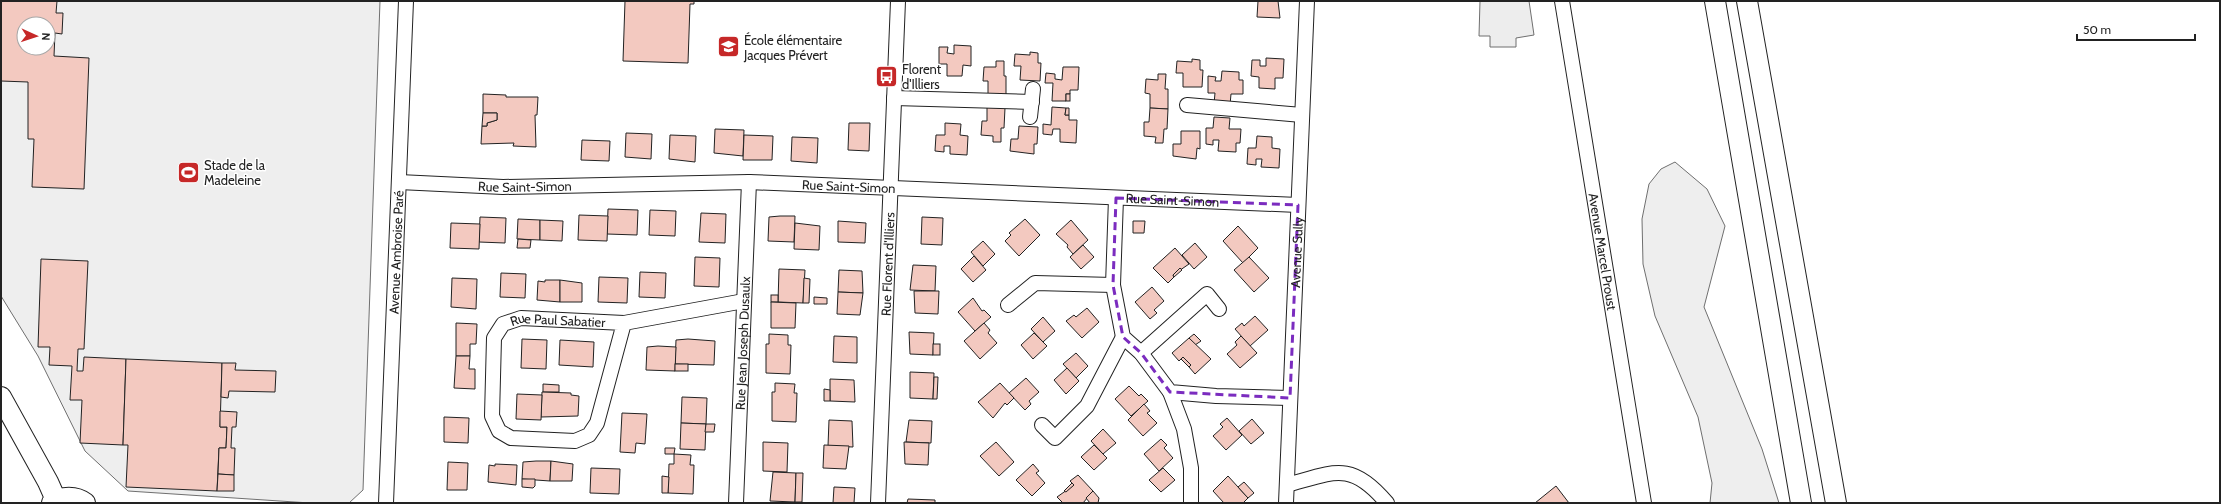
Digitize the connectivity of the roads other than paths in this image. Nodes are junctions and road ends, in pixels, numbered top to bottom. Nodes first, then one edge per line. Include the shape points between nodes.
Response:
1 (406, 1) edge
2 (898, 1) edge
3 (1307, 1) edge
4 (1562, 1) edge
5 (1715, 1) edge
6 (1747, 1) edge
7 (894, 98) junction
8 (1187, 105) dead end
9 (1302, 115) junction
10 (1030, 117) dead end
11 (399, 182) junction
12 (748, 182) junction
13 (890, 187) junction
14 (1116, 198) junction
15 (1298, 206) junction
16 (1113, 285) junction
17 (744, 301) junction
18 (1008, 305) dead end
19 (1219, 309) dead end
20 (624, 323) junction
21 (1123, 337) junction
22 (1140, 353) junction
23 (1170, 392) junction
24 (1, 397) edge
25 (1290, 398) junction
26 (1042, 425) dead end
27 (1287, 485) junction
28 (54, 502) edge
29 (85, 503) edge
30 (386, 503) edge
31 (736, 503) edge
32 (878, 503) edge
33 (1191, 503) edge
34 (1286, 503) edge
35 (1387, 503) edge
36 (1644, 503) edge
37 (1801, 503) edge
38 (1836, 503) edge

1 - 11 street, Avenue Ambroise Paré
2 - 7 street, Rue Florent d'Illiers
3 - 9 street, Avenue Sully
4 - 36 street, Avenue Marcel Proust
5 - 37 main road
6 - 38 main road
7 - 10 street via 1032,96
7 - 13 street, Rue Florent d'Illiers
8 - 9 street
9 - 15 street, Avenue Sully
11 - 12 street, Rue Saint-Simon via 503,187
11 - 30 street, Avenue Ambroise Paré
12 - 13 street, Rue Saint-Simon
12 - 17 street, Rue Jean Joseph Dusaulx
13 - 14 street, Rue Saint-Simon
13 - 32 street, Rue Florent d'Illiers
14 - 15 street, Rue Saint-Simon
14 - 16 street
15 - 25 street, Avenue Sully
16 - 18 street via 1034,283
16 - 21 street
17 - 20 street, Rue Paul Sabatier
17 - 31 street, Rue Jean Joseph Dusaulx
19 - 22 street via 1208,294
20 - 20 street, Rue Paul Sabatier via 521,318 503,324 494,338 492,416 499,431 511,438 576,441 589,435 597,423
21 - 22 street
21 - 26 street via 1087,406 1055,438
22 - 23 street
23 - 25 street
23 - 33 street via 1184,429 1192,468
24 - 28 main road via 48,482
25 - 27 street, Avenue Sully
27 - 34 street, Avenue Sully
27 - 35 street via 1331,473 1347,474 1362,478 1373,486
28 - 29 main road via 74,498

